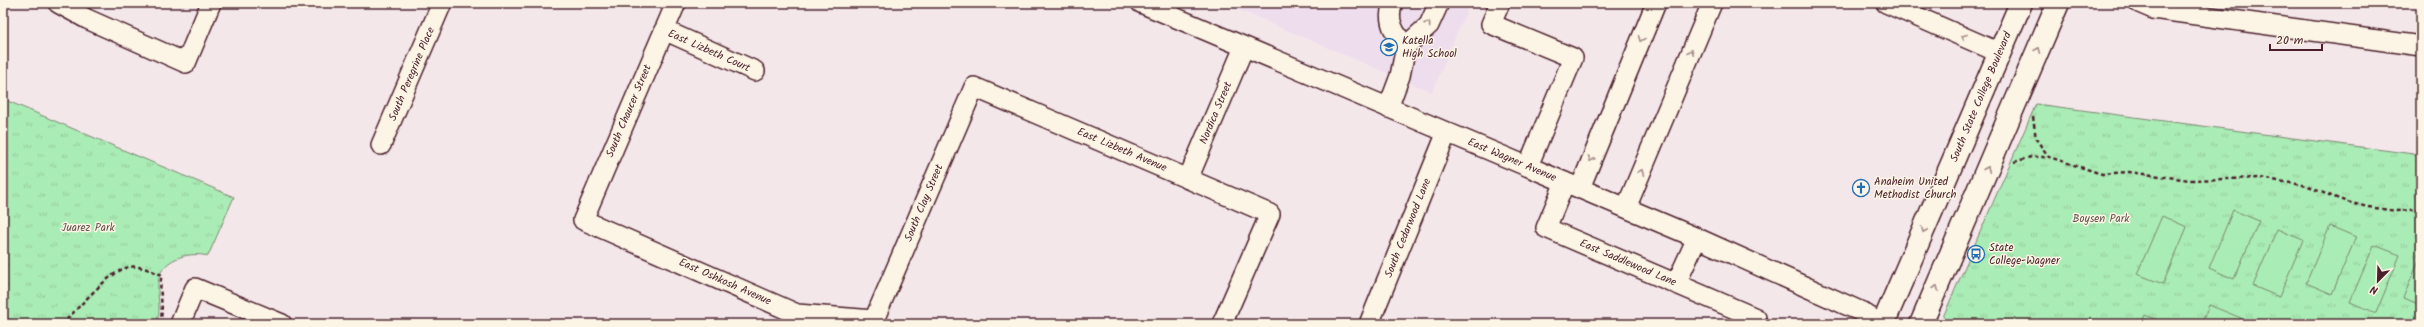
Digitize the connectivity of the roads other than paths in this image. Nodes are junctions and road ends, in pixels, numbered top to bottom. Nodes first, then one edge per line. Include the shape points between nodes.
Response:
1 (58, 3) edge
2 (211, 3) edge
3 (442, 3) edge
4 (676, 3) edge
5 (1141, 3) edge
6 (1393, 3) edge
7 (1439, 3) edge
8 (1500, 3) edge
9 (1656, 3) edge
10 (1712, 3) edge
11 (1886, 3) edge
12 (2021, 3) edge
13 (2058, 3) edge
14 (2139, 3) edge
15 (664, 30) junction
16 (1406, 46) junction
17 (2421, 46) edge
18 (1244, 47) junction
19 (2000, 53) junction
20 (755, 71) dead end
21 (974, 86) joint
22 (1388, 108) junction
23 (1447, 132) junction
24 (381, 145) dead end
25 (1528, 166) junction
26 (1188, 179) junction
27 (1572, 185) junction
28 (1626, 208) junction
29 (582, 220) joint
30 (1697, 238) junction
31 (1676, 284) junction
32 (874, 320) joint
33 (1755, 321) edge
34 (180, 324) edge
35 (282, 324) edge
36 (1222, 324) edge
37 (1369, 324) edge
38 (1882, 324) edge
39 (1921, 324) edge

1 - 2 street via 87,19 186,63
3 - 24 street, South Peregrine Place
4 - 15 street, South Chaucer Street
5 - 18 street, East Wagner Avenue
6 - 16 street via 1393,33
16 -> 7 street via 1429,25
8 - 25 street via 1491,24 1573,58
9 -> 27 street
28 -> 10 street
19 -> 11 street
12 - 19 main road, South State College Boulevard
39 -> 13 main road
14 - 17 street via 2153,9
15 - 20 street, East Lizbeth Court
15 - 29 street, South Chaucer Street
16 - 22 street via 1400,76
18 - 22 street, East Wagner Avenue
18 - 26 street, Nordica Street
19 -> 38 main road, South State College Boulevard
21 - 26 street, East Lizbeth Avenue
21 - 32 street, South Clay Street
22 - 23 street, East Wagner Avenue
23 - 25 street, East Wagner Avenue
23 - 37 street, South Cedarwood Lane
25 - 27 street, East Wagner Avenue
26 - 36 street, East Lizbeth Avenue via 1270,214
27 - 28 street, East Wagner Avenue
27 - 31 street, East Saddlewood Lane via 1546,228
28 - 30 street, East Wagner Avenue
29 - 32 street, East Oshkosh Avenue via 797,314
30 - 31 street
30 - 38 street, East Wagner Avenue via 1862,312
31 - 33 street, East Saddlewood Lane
34 - 35 street via 195,288

